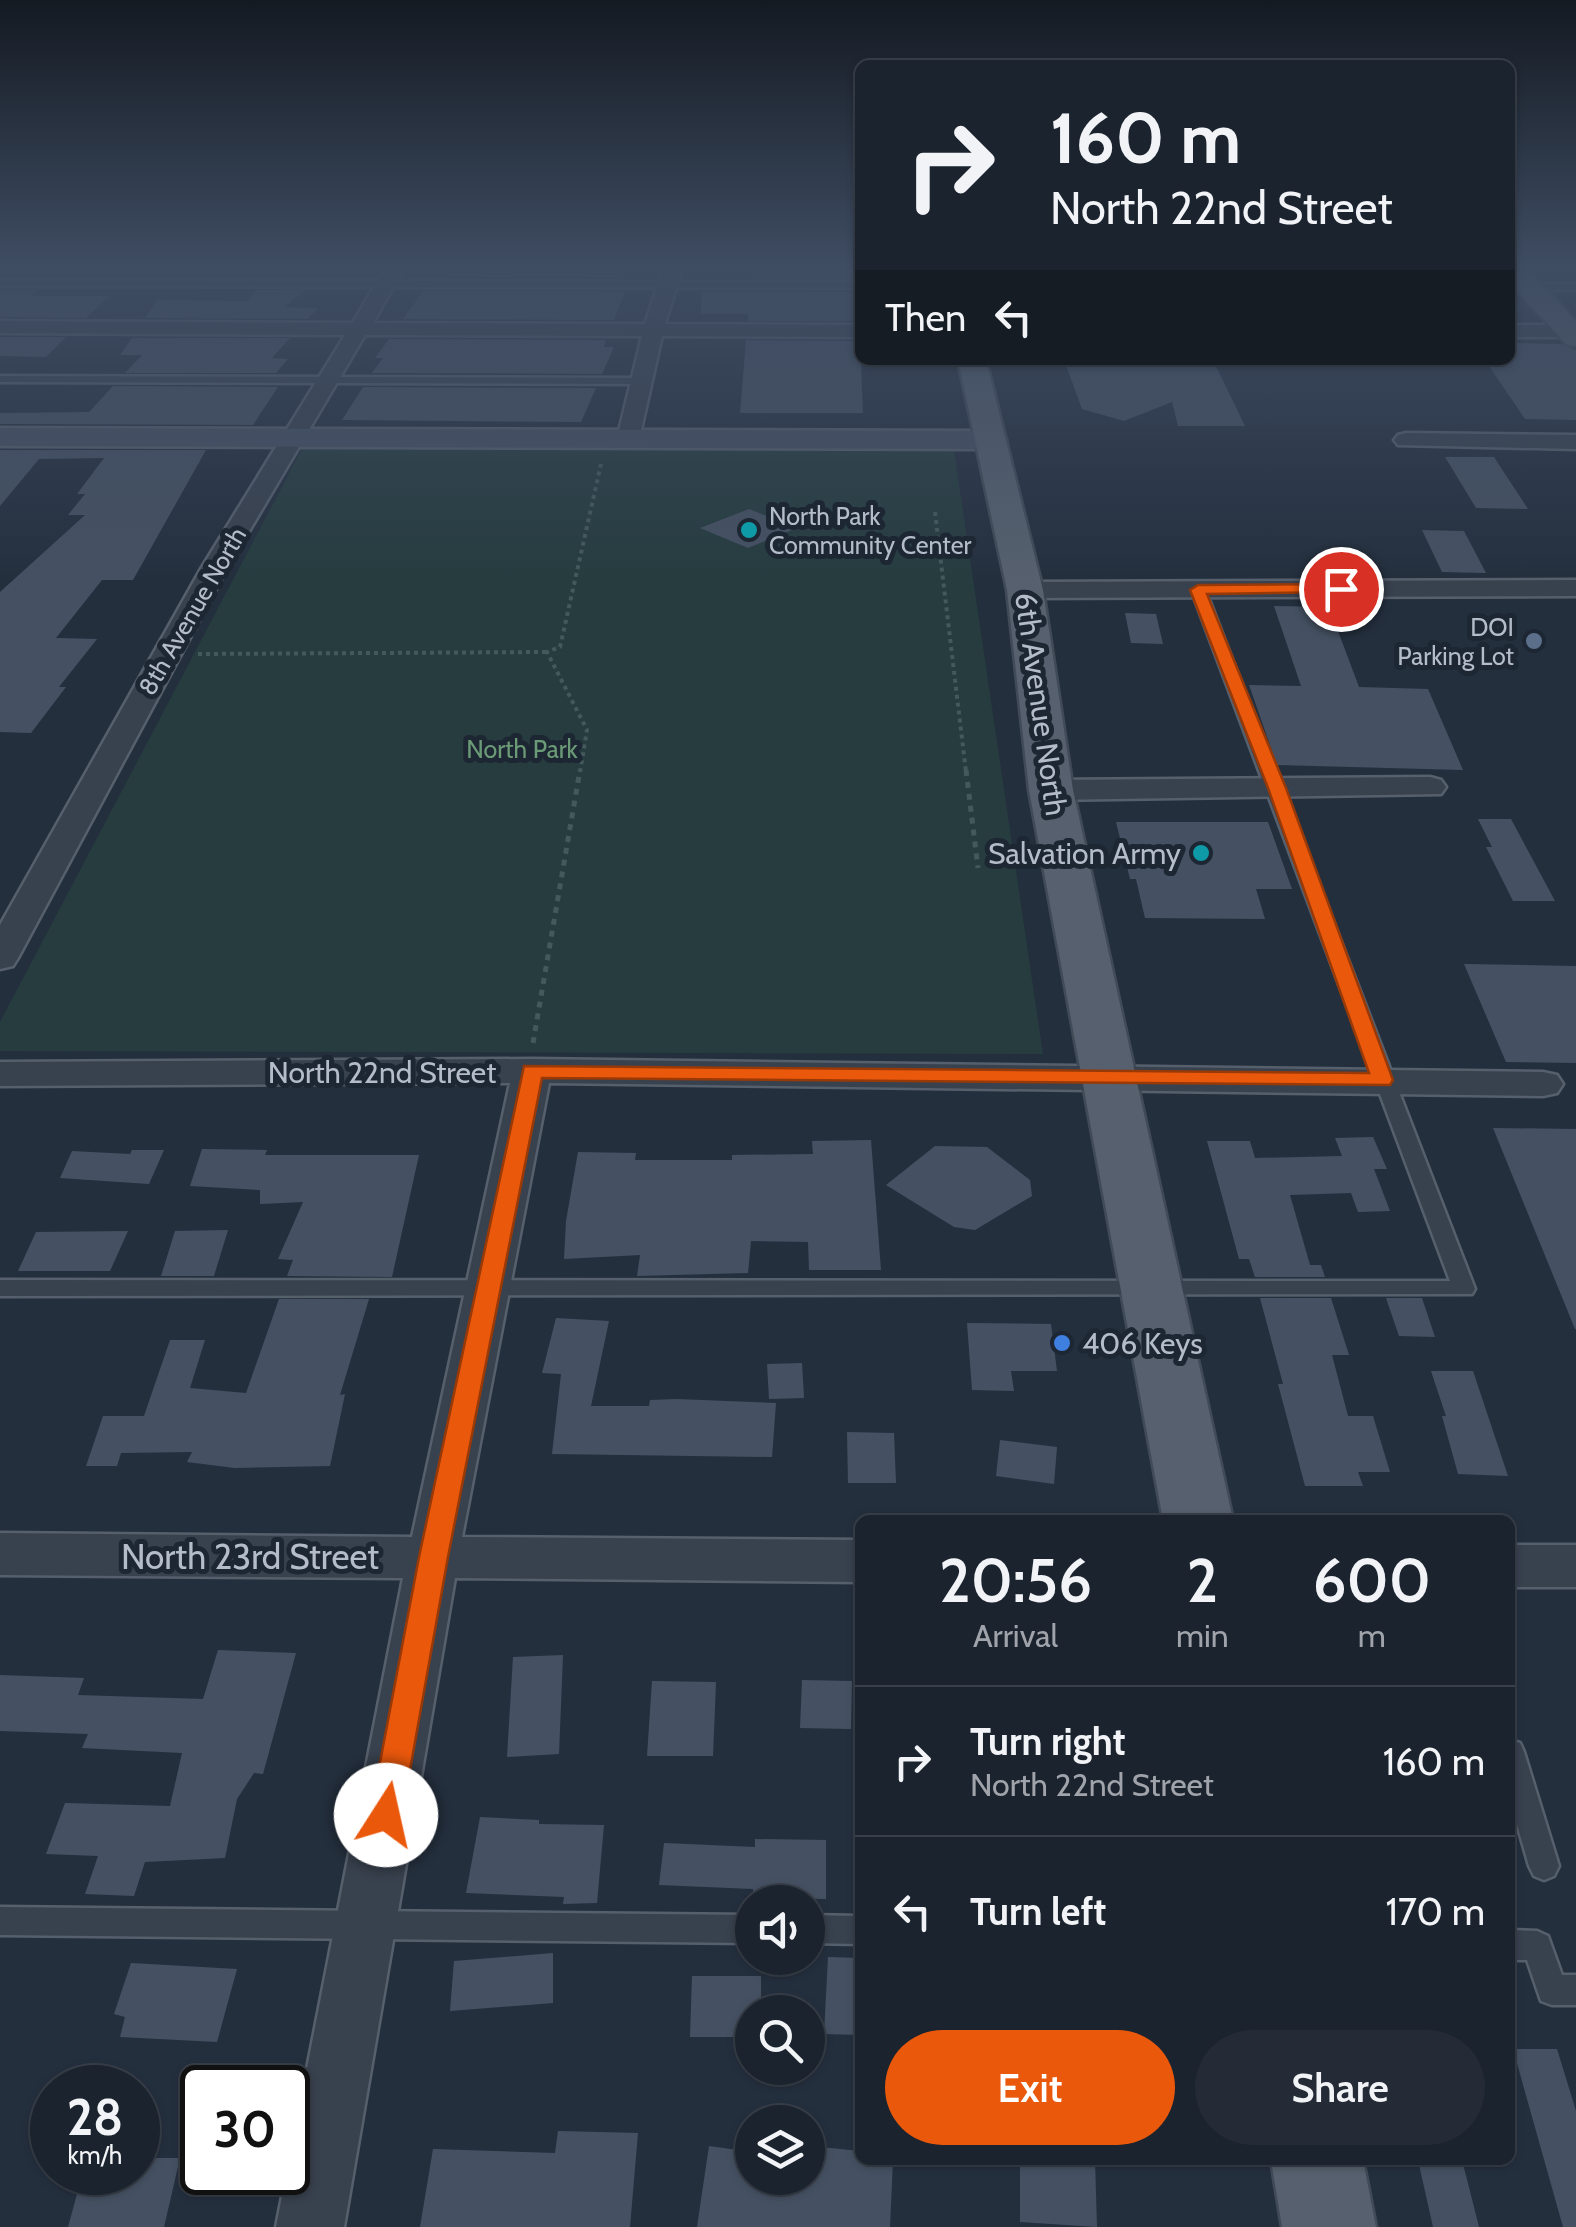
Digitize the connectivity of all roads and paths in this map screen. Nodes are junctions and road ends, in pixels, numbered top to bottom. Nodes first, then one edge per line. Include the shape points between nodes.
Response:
1 (333, 373) edge
2 (643, 373) edge
3 (975, 373) edge
4 (0, 379) edge
5 (328, 381) junction
6 (641, 381) junction
7 (0, 436) edge
8 (292, 436) junction
9 (990, 440) junction
10 (1406, 440) dead end
11 (1576, 442) edge
12 (616, 446) junction
13 (935, 512) dead end
14 (1576, 588) edge
15 (1025, 590) junction
16 (1198, 590) junction
17 (547, 652) junction
18 (194, 654) dead end
19 (1430, 787) dead end
20 (1277, 788) junction
21 (1051, 790) junction
22 (978, 868) dead end
23 (0, 958) edge
24 (532, 1060) junction
25 (0, 1074) edge
26 (1108, 1075) junction
27 (1382, 1080) junction
28 (1543, 1084) dead end
29 (1151, 1287) junction
30 (0, 1288) edge
31 (487, 1290) junction
32 (1197, 1515) edge
33 (0, 1554) edge
34 (433, 1557) junction
35 (855, 1561) edge
36 (1515, 1566) edge
37 (1576, 1566) edge
38 (1515, 1769) edge
39 (1544, 1866) dead end
40 (0, 1921) edge
41 (366, 1926) junction
42 (735, 1929) edge
43 (825, 1930) edge
44 (855, 1930) edge
45 (1515, 1945) edge
46 (1576, 1990) edge
47 (1318, 2165) edge
48 (310, 2227) edge
49 (1329, 2227) edge

1 - 5 street, 8th Avenue North
2 - 6 street
3 - 9 main road, 6th Avenue North
4 - 5 lane
5 - 6 lane
5 - 8 street, 8th Avenue North
6 - 12 street
7 - 8 street
8 - 12 street
8 - 23 street, 8th Avenue North
9 - 12 street
9 - 15 main road, 6th Avenue North
10 - 11 street
12 - 17 path via 560,647
13 - 22 path
14 - 16 street
15 - 16 street
15 - 21 main road, 6th Avenue North
16 - 20 lane
17 - 18 path
17 - 24 path via 587,730
19 - 20 street
20 - 21 street
20 - 27 lane
21 - 26 main road, 6th Avenue North
24 - 25 street, North 22nd Street
24 - 26 street, North 22nd Street
24 - 31 street
26 - 27 street, North 22nd Street
26 - 29 main road, 6th Avenue North
27 - 28 street, North 22nd Street
27 - 29 lane via 1464,1289
29 - 31 lane
29 - 32 main road, 6th Avenue North
30 - 31 lane
31 - 34 street
33 - 34 street, North 23rd Street
34 - 35 street, North 23rd Street
34 - 41 street
36 - 37 street
38 - 39 lane
40 - 41 lane
41 - 42 lane
41 - 48 street
43 - 44 lane
45 - 46 lane via 1536,1946 1552,1990
47 - 49 main road

